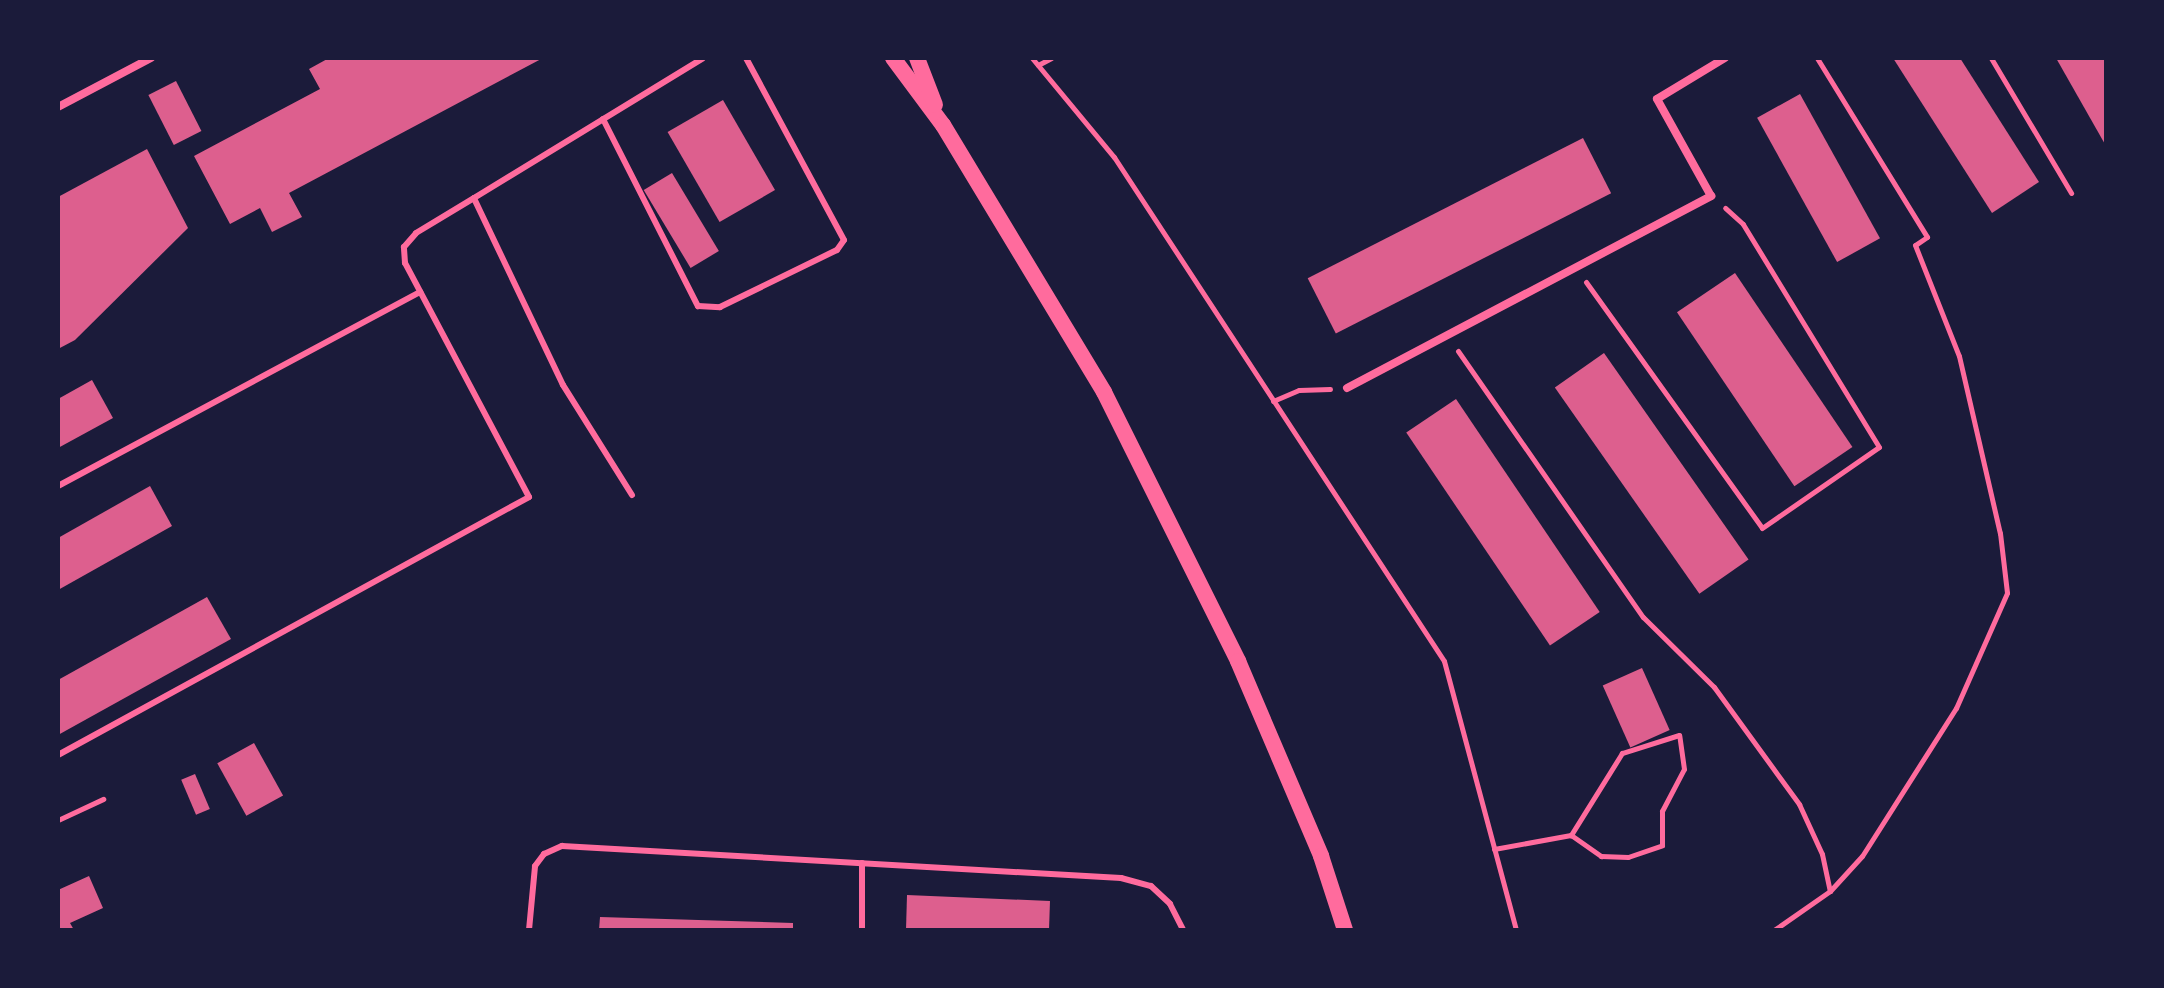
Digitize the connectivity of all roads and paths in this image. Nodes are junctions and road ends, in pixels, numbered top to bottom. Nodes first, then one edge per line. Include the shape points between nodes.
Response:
1 (151, 58) edge
2 (703, 58) edge
3 (746, 58) edge
4 (893, 58) edge
5 (917, 58) edge
6 (1032, 58) edge
7 (1051, 58) edge
8 (1725, 58) edge
9 (1817, 58) edge
10 (1991, 58) edge
11 (1038, 65) junction
12 (58, 107) edge
13 (603, 119) junction
14 (943, 125) junction
15 (2071, 193) dead end
16 (1711, 196) junction
17 (474, 198) junction
18 (1576, 268) junction
19 (420, 292) junction
20 (1448, 336) junction
21 (1347, 388) joint
22 (1273, 401) junction
23 (58, 486) edge
24 (632, 495) dead end
25 (58, 755) edge
26 (103, 799) dead end
27 (58, 820) edge
28 (1571, 835) junction
29 (1494, 849) junction
30 (862, 863) junction
31 (1830, 891) junction
32 (529, 930) edge
33 (862, 930) edge
34 (1183, 930) edge
35 (1345, 930) edge
36 (1516, 930) edge
37 (1774, 930) edge

1 - 12 street
2 - 13 lane
3 - 13 lane via 844,240 837,250 720,307 698,306
4 - 14 main road
5 - 14 main road
6 - 11 path
7 - 11 path
8 - 16 street via 1657,99
9 - 31 path via 1927,237 1915,245 1959,356 2000,533 2007,593 1956,708 1862,856
10 - 15 path
11 - 22 path via 1114,157
13 - 17 lane
14 - 35 main road via 1104,392 1238,661 1321,856
16 - 18 street
16 - 18 path via 1743,224 1879,447 1762,528
17 - 19 lane via 404,247 405,263
17 - 24 lane via 563,385
18 - 20 street
19 - 23 lane
19 - 25 lane via 529,497
20 - 21 street
20 - 31 path via 1643,617 1714,687 1799,804 1822,854
21 - 22 path via 1299,390
22 - 29 path via 1444,661
26 - 27 path
28 - 28 path via 1601,856 1628,857 1662,845 1662,811 1684,769 1679,735 1622,753
28 - 29 path
29 - 36 path
30 - 32 lane via 562,846 544,854 535,866
30 - 33 lane
30 - 34 lane via 1121,878 1151,886 1170,904
31 - 37 path

